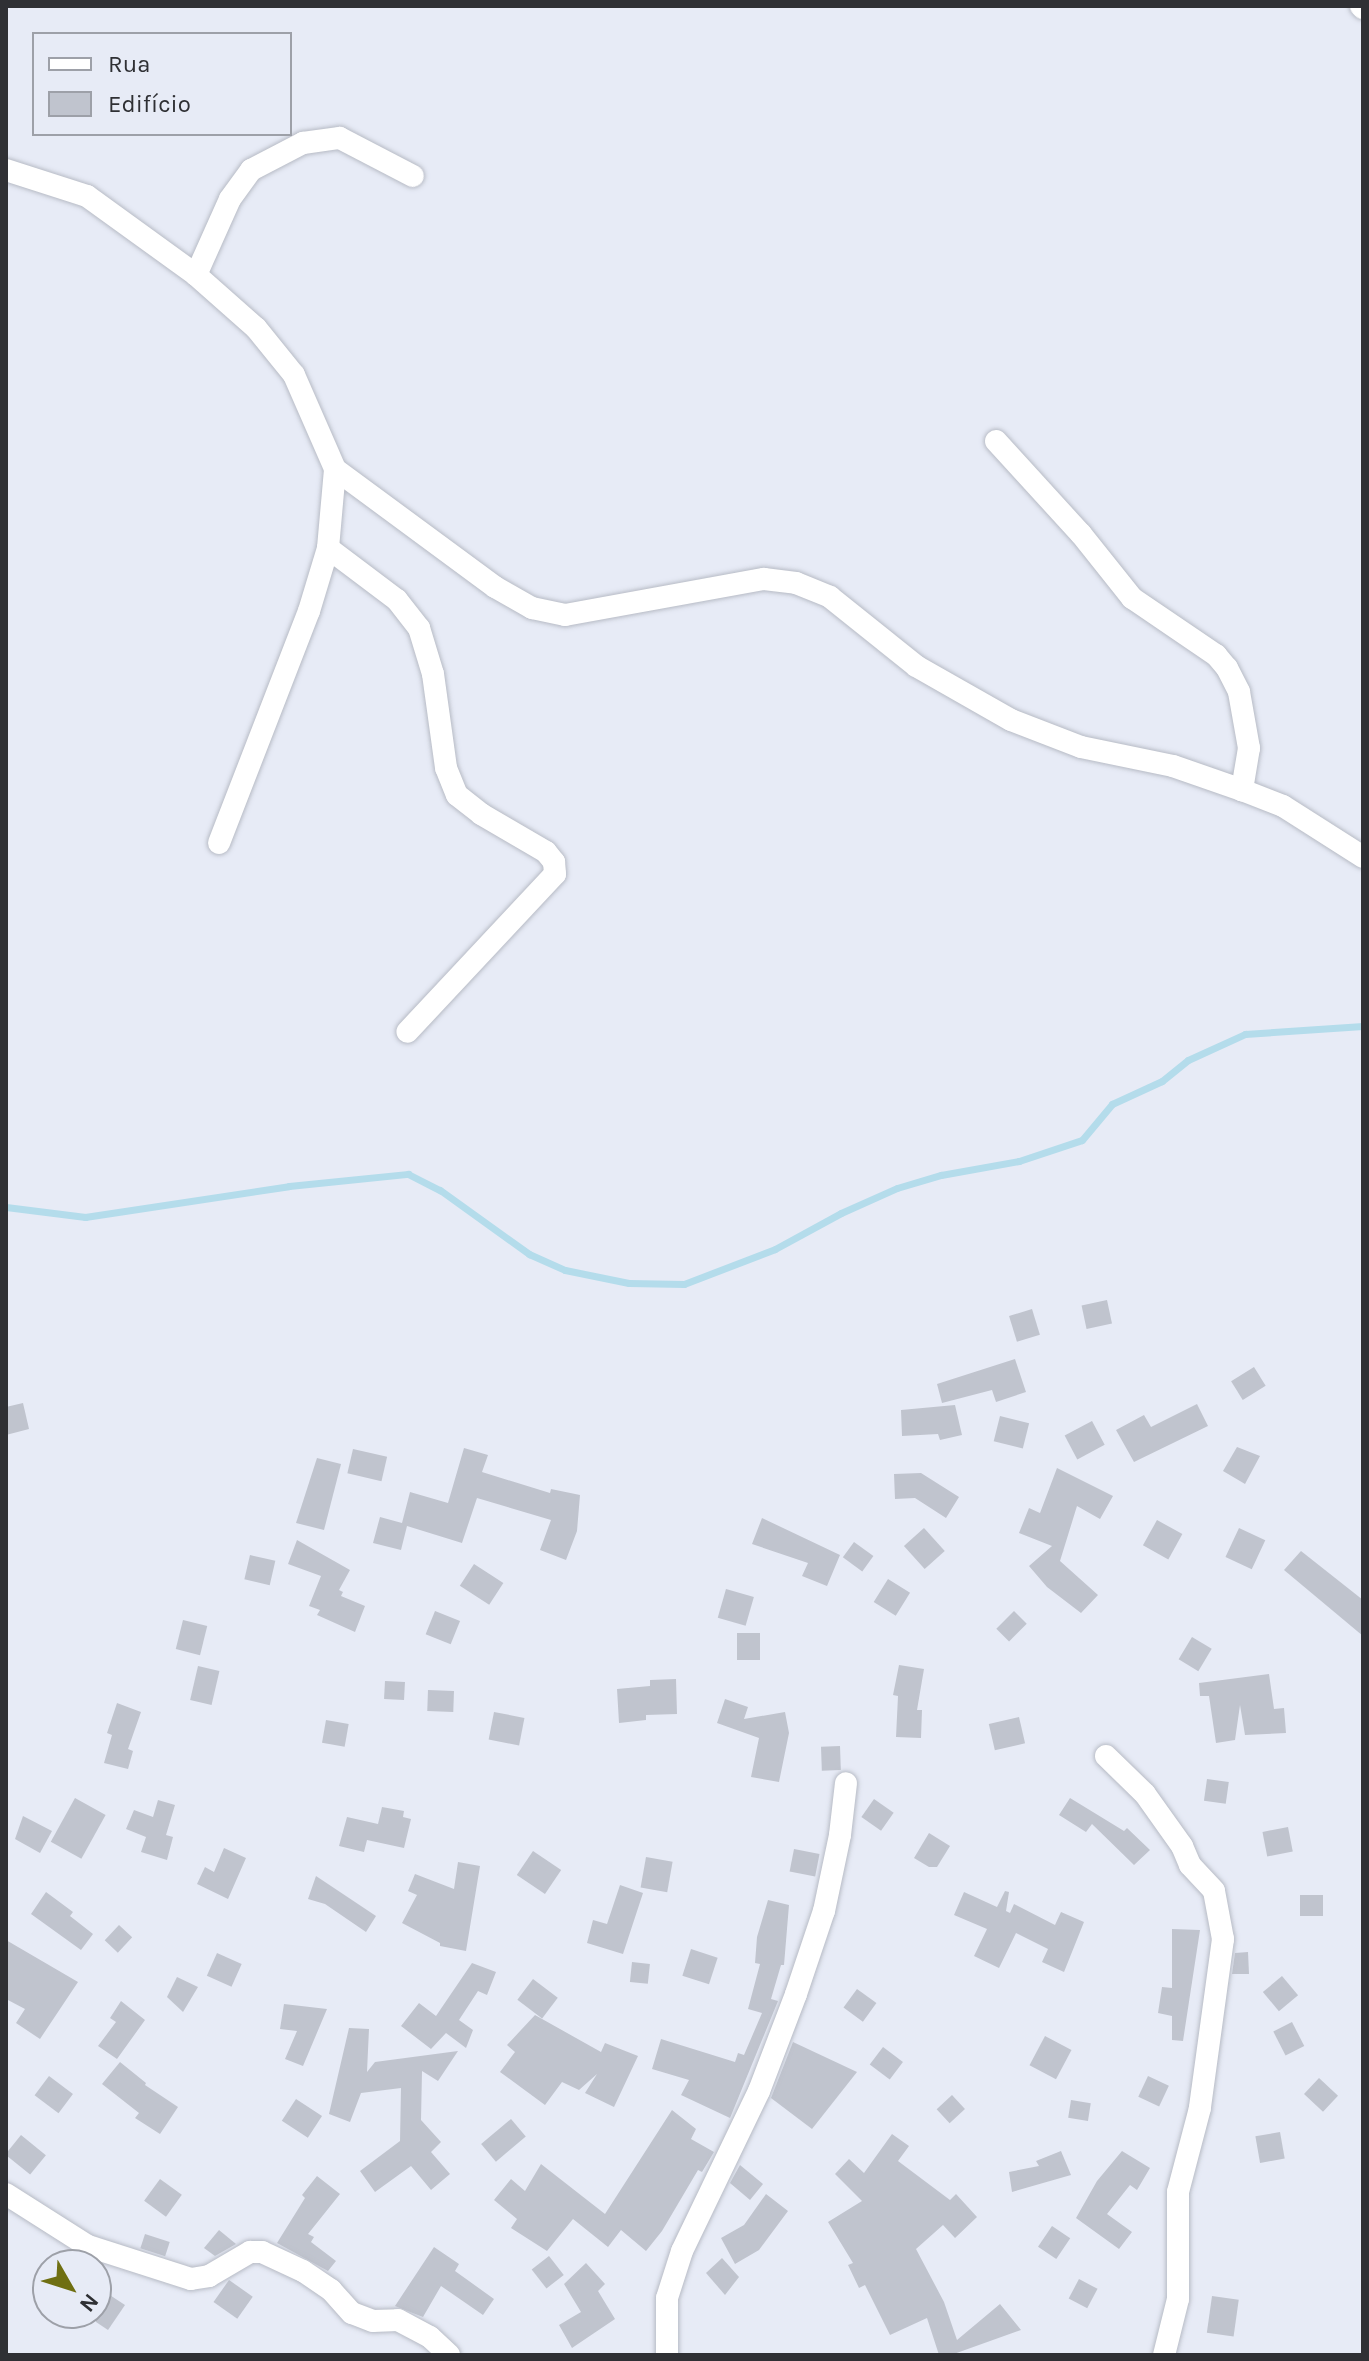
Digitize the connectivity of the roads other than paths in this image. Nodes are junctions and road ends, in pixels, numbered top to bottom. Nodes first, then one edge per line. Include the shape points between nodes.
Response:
1 (6, 170) edge
2 (413, 176) dead end
3 (196, 275) junction
4 (996, 441) dead end
5 (335, 469) junction
6 (328, 548) junction
7 (1242, 790) junction
8 (219, 843) dead end
9 (1363, 857) edge
10 (407, 1032) dead end
11 (1106, 1756) dead end
12 (846, 1783) dead end
13 (6, 2194) edge
14 (449, 2355) edge
15 (667, 2355) edge
16 (1164, 2355) edge

1 - 3 street via 87,196
2 - 3 street via 340,138 303,143 251,170 230,199
3 - 5 street via 256,328 294,375
4 - 7 street via 1132,598 1227,668 1239,692 1249,748
5 - 6 street
5 - 7 street via 495,587 532,608 565,615 764,579 796,583 830,597 916,666 1011,720 1081,747 1173,766
6 - 8 street via 309,611
6 - 10 street via 397,600 419,628 433,674 446,768 457,795 554,862 555,874
7 - 9 street via 1283,806
11 - 16 street via 1145,1794 1190,1865 1214,1891 1223,1939 1200,2108 1178,2192 1178,2299
12 - 15 street via 824,1911 759,2091 682,2251 667,2298
13 - 14 street via 88,2246 191,2279 209,2276 250,2252 262,2252 303,2271 352,2313 373,2321 398,2320 430,2337

